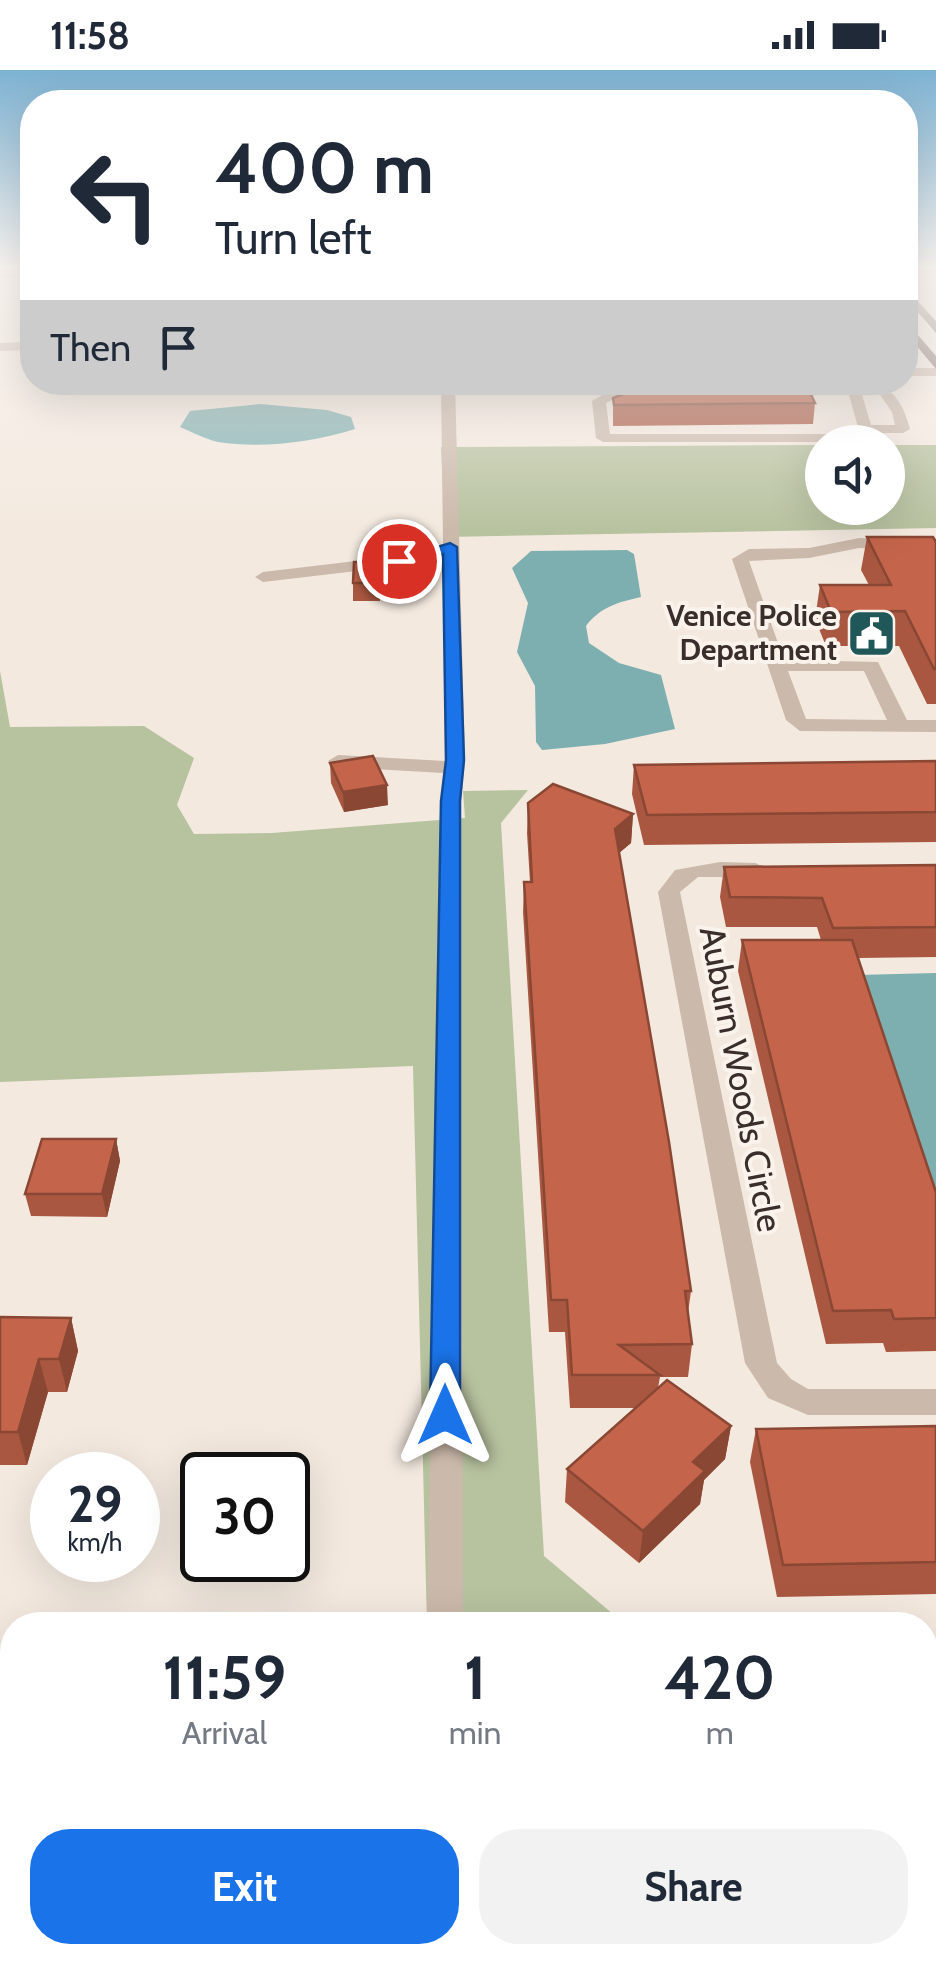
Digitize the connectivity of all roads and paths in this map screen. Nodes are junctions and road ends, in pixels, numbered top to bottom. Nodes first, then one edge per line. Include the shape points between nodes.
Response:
1 (448, 395) edge
2 (612, 395) edge
3 (855, 395) edge
4 (887, 395) edge
5 (864, 425) edge
6 (902, 425) edge
7 (805, 438) edge
8 (936, 546) edge
9 (450, 547) junction
10 (263, 577) dead end
11 (778, 665) junction
12 (900, 726) junction
13 (936, 726) edge
14 (338, 761) edge
15 (454, 768) junction
16 (779, 870) edge
17 (936, 1402) edge
18 (445, 1612) edge

1 - 9 street
2 - 7 street via 598,401 604,438
3 - 5 street
4 - 6 street
8 - 11 street via 859,543 809,554 742,555
9 - 10 street via 399,561
9 - 15 street
11 - 12 street via 871,666
11 - 12 street via 800,725
12 - 13 street
14 - 15 street
15 - 18 street
16 - 17 street, Auburn Woods Circle via 689,872 669,892 761,1364 773,1384 808,1402

